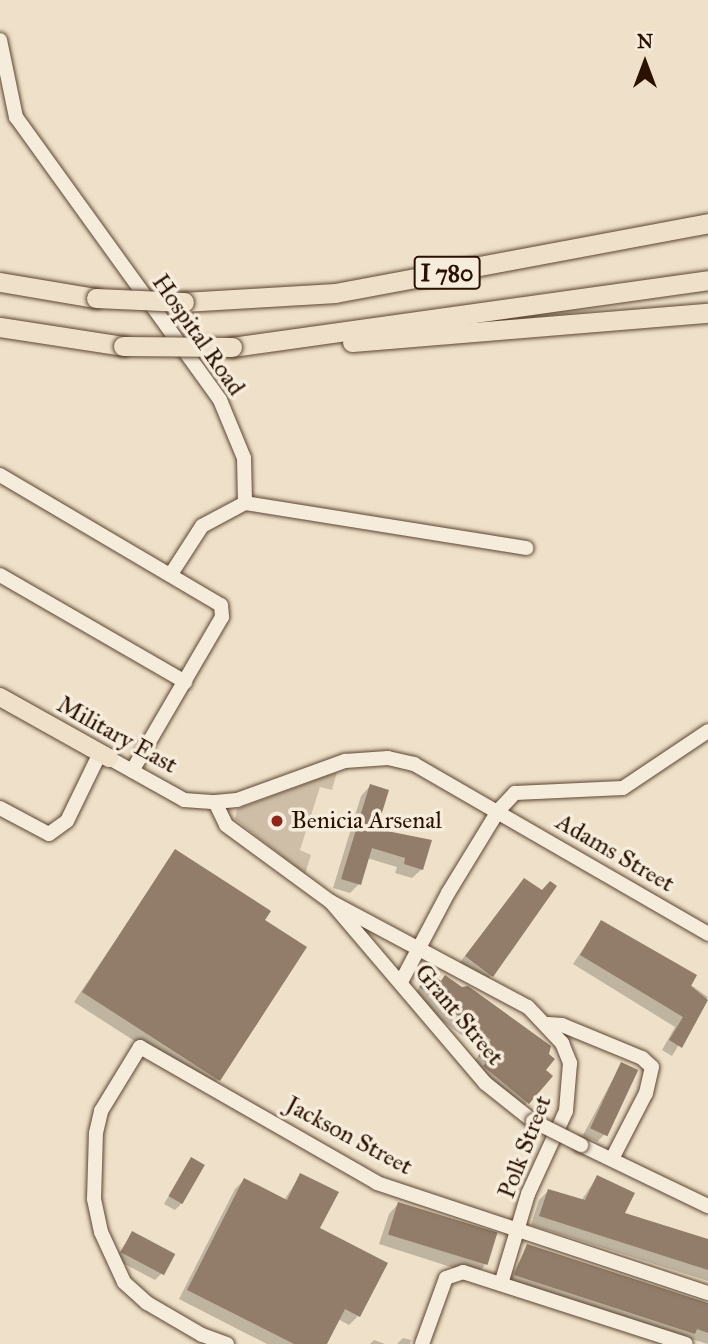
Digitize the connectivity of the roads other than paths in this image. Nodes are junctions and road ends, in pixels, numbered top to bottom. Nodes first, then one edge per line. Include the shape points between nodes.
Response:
1 (0, 40) edge
2 (708, 223) edge
3 (708, 281) edge
4 (0, 282) edge
5 (708, 313) edge
6 (0, 327) edge
7 (232, 347) junction
8 (0, 475) edge
9 (245, 503) junction
10 (526, 548) dead end
11 (171, 573) junction
12 (0, 575) edge
13 (185, 682) junction
14 (1, 698) edge
15 (708, 732) edge
16 (104, 756) junction
17 (132, 771) junction
18 (215, 802) junction
19 (0, 808) edge
20 (498, 811) junction
21 (331, 902) junction
22 (708, 934) edge
23 (419, 947) junction
24 (401, 982) junction
25 (548, 1024) junction
26 (612, 1159) junction
27 (708, 1206) edge
28 (518, 1230) junction
29 (501, 1284) junction
30 (708, 1293) edge
31 (227, 1344) edge
32 (422, 1344) edge
33 (686, 1344) edge

1 - 9 street, Hospital Road via 16,117 220,400 244,458
2 - 4 highway, I 780, bridge via 335,293 184,302 96,298
3 - 7 highway, I 780
5 - 7 highway via 281,349
6 - 7 highway, I 780, bridge via 123,346
8 - 11 street
9 - 10 street
9 - 11 street via 202,526
11 - 13 street via 221,605 222,617
12 - 13 street
13 - 17 street
14 - 16 main road, Military East
15 - 20 street via 623,788 595,792 527,789 515,793
16 - 17 street, Military East
16 - 19 street via 67,821 49,834
17 - 18 street, Military East via 184,800
18 - 20 street, Military East via 237,800 345,761 388,758 441,776
18 - 21 street, Grant Street via 226,825
20 - 22 street, Adams Street
20 - 23 street
21 - 23 street, Polk Street
21 - 24 street, Grant Street
23 - 24 street
23 - 25 street, Polk Street via 528,1007
24 - 26 street, Grant Street, bridge via 485,1083 533,1121
25 - 26 street via 562,1025 642,1058 652,1067 646,1093
25 - 28 street, Polk Street via 570,1063 571,1088
26 - 27 street, Grant Street
28 - 29 street, Polk Street
28 - 30 street, Jackson Street
28 - 31 street, Jackson Street via 377,1183 140,1047 102,1111 96,1133 93,1180 101,1232 124,1282 147,1303
29 - 32 street via 463,1272 450,1273
29 - 33 street

